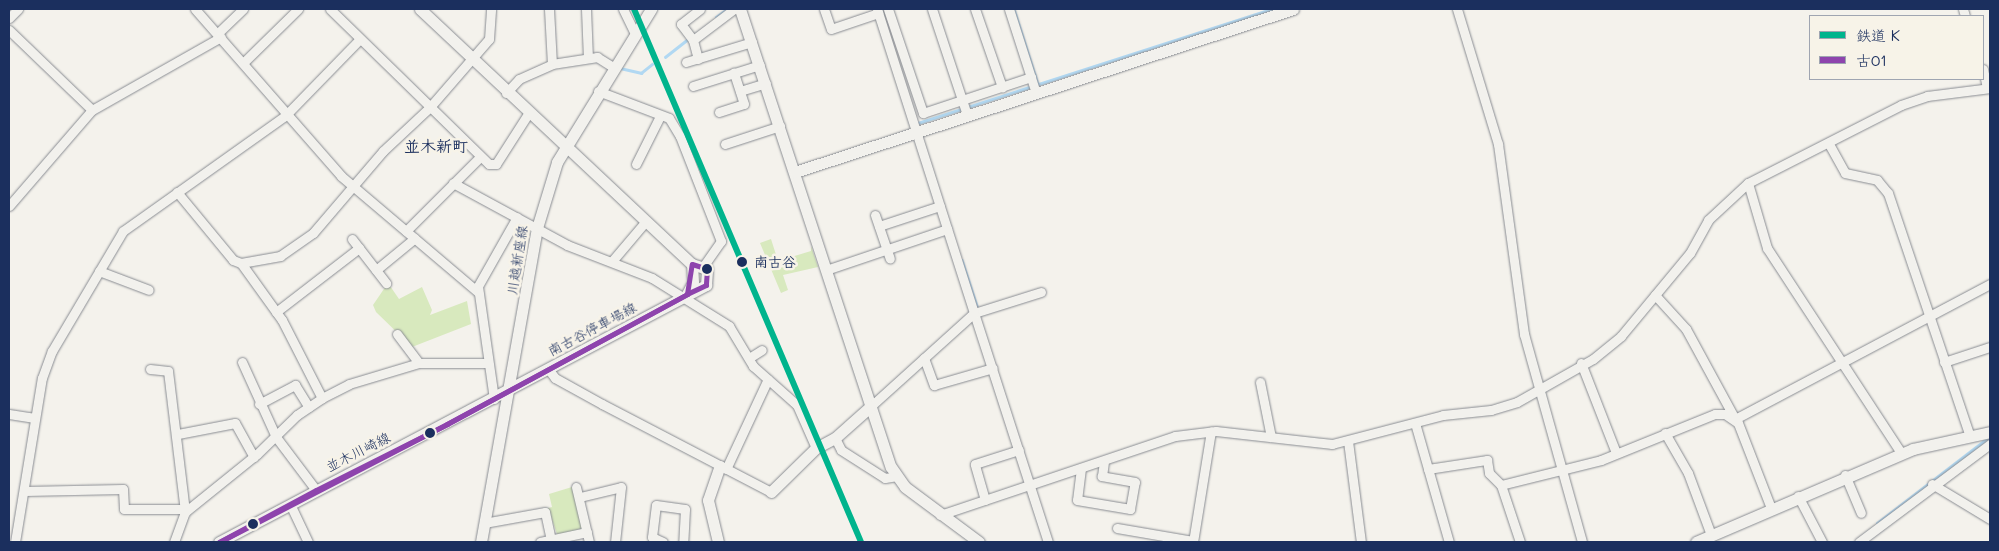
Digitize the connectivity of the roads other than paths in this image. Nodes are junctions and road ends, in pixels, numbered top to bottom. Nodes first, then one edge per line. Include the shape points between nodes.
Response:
1 (18, 9) edge
2 (195, 9) edge
3 (242, 9) edge
4 (298, 9) edge
5 (330, 9) edge
6 (420, 9) edge
7 (491, 9) edge
8 (549, 9) edge
9 (586, 9) edge
10 (623, 9) edge
11 (652, 9) edge
12 (700, 9) edge
13 (734, 9) edge
14 (740, 9) edge
15 (824, 9) edge
16 (888, 9) edge
17 (932, 9) edge
18 (975, 9) edge
19 (1009, 9) edge
20 (1293, 9) edge
21 (1457, 9) edge
22 (878, 11) edge
23 (9, 18) edge
24 (9, 30) edge
25 (635, 34) junction
26 (219, 35) junction
27 (360, 38) junction
28 (693, 40) junction
29 (752, 42) junction
30 (470, 58) junction
31 (588, 58) junction
32 (698, 58) junction
33 (244, 62) junction
34 (686, 62) dead end
35 (552, 64) junction
36 (760, 65) junction
37 (613, 67) junction
38 (1984, 72) edge
39 (734, 74) junction
40 (1031, 77) junction
41 (766, 82) junction
42 (693, 86) dead end
43 (1002, 87) junction
44 (1989, 88) edge
45 (740, 90) junction
46 (598, 91) junction
47 (506, 93) junction
48 (1036, 93) junction
49 (962, 100) junction
50 (430, 107) junction
51 (92, 110) junction
52 (719, 112) dead end
53 (289, 113) junction
54 (528, 114) junction
55 (967, 115) junction
56 (660, 116) junction
57 (780, 126) junction
58 (917, 132) junction
59 (726, 144) dead end
60 (1829, 144) junction
61 (563, 148) junction
62 (480, 156) junction
63 (636, 164) dead end
64 (795, 172) junction
65 (454, 183) junction
66 (1748, 183) junction
67 (352, 186) junction
68 (178, 192) junction
69 (9, 206) edge
70 (940, 206) junction
71 (875, 215) dead end
72 (517, 216) junction
73 (646, 221) junction
74 (879, 226) junction
75 (537, 228) junction
76 (947, 229) junction
77 (406, 231) junction
78 (415, 238) junction
79 (352, 239) dead end
80 (360, 248) junction
81 (886, 250) junction
82 (890, 259) dead end
83 (613, 260) junction
84 (241, 263) junction
85 (692, 264) junction
86 (704, 265) junction
87 (376, 270) junction
88 (826, 270) junction
89 (99, 271) junction
90 (693, 282) junction
91 (709, 282) junction
92 (386, 283) dead end
93 (1990, 284) edge
94 (148, 290) dead end
95 (478, 292) junction
96 (1041, 292) dead end
97 (684, 295) junction
98 (1655, 295) junction
99 (276, 312) junction
100 (974, 313) junction
101 (1928, 317) junction
102 (397, 334) dead end
103 (1990, 347) edge
104 (762, 350) dead end
105 (750, 358) junction
106 (924, 358) junction
107 (1844, 361) junction
108 (242, 362) dead end
109 (1944, 362) junction
110 (418, 363) junction
111 (487, 363) junction
112 (1581, 363) junction
113 (992, 368) junction
114 (150, 369) dead end
115 (548, 370) junction
116 (768, 379) junction
117 (1260, 382) dead end
118 (1538, 386) junction
119 (511, 390) junction
120 (322, 398) junction
121 (494, 399) junction
122 (259, 404) junction
123 (871, 406) junction
124 (309, 407) junction
125 (9, 414) edge
126 (35, 418) junction
127 (1735, 419) junction
128 (1415, 423) junction
129 (1211, 431) junction
130 (1990, 432) edge
131 (1665, 433) junction
132 (178, 434) junction
133 (276, 437) junction
134 (1270, 437) junction
135 (1970, 437) junction
136 (835, 438) junction
137 (1348, 441) junction
138 (1990, 444) edge
139 (816, 448) junction
140 (1019, 450) junction
141 (1616, 453) junction
142 (1901, 454) junction
143 (254, 457) junction
144 (1104, 461) junction
145 (723, 468) junction
146 (1082, 468) junction
147 (1428, 469) junction
148 (1560, 470) junction
149 (1845, 475) junction
150 (897, 476) junction
151 (1032, 484) junction
152 (1932, 484) junction
153 (1501, 485) junction
154 (576, 487) dead end
155 (316, 490) junction
156 (25, 491) junction
157 (771, 492) joint
158 (1798, 496) junction
159 (580, 498) junction
160 (985, 500) junction
161 (290, 504) junction
162 (1771, 508) junction
163 (184, 511) junction
164 (1861, 513) dead end
165 (940, 514) junction
166 (1990, 519) edge
167 (484, 523) junction
168 (1117, 528) dead end
169 (587, 532) junction
170 (1711, 535) junction
171 (13, 540) edge
172 (551, 540) junction
173 (174, 542) edge
174 (219, 542) edge
175 (308, 542) edge
176 (481, 542) edge
177 (540, 542) edge
178 (589, 542) edge
179 (615, 542) edge
180 (663, 542) edge
181 (683, 542) edge
182 (718, 542) edge
183 (979, 542) edge
184 (1048, 542) edge
185 (1193, 542) edge
186 (1361, 542) edge
187 (1449, 542) edge
188 (1520, 542) edge
189 (1582, 542) edge
190 (1696, 542) edge
191 (1822, 542) edge
192 (1859, 542) edge

1 - 23 street
2 - 26 street
3 - 26 street
4 - 33 street
5 - 27 street
6 - 30 street
7 - 30 street via 490,36
8 - 35 street
9 - 31 street
10 - 25 street
11 - 25 street, 川越新座線
12 - 28 street via 681,24
13 - 28 street
14 - 29 street
15 - 22 street via 830,29
16 - 49 street via 923,113
17 - 49 street
18 - 43 street
19 - 40 street
20 - 48 street
21 - 118 street via 1498,144 1524,334
22 - 58 street
24 - 51 street
25 - 37 street, 川越新座線
26 - 33 street
26 - 51 street
27 - 50 street
27 - 53 street
28 - 32 street
29 - 32 street
29 - 36 street
30 - 47 street
30 - 50 street
31 - 35 street
31 - 37 street via 596,57
32 - 34 street
33 - 53 street
35 - 47 street via 519,79
36 - 39 street
36 - 41 street
37 - 46 street, 川越新座線
38 - 44 street
39 - 42 street
39 - 45 street
40 - 43 street
40 - 48 street
41 - 45 street
41 - 57 street
43 - 49 street
44 - 60 street via 1927,96 1901,105
45 - 52 street via 744,104
46 - 56 street
46 - 61 street, 川越新座線
47 - 54 street
48 - 55 street
49 - 55 street
50 - 62 street
50 - 67 street
51 - 69 street
53 - 67 street
53 - 68 street
54 - 61 street
54 - 62 street via 496,164
55 - 58 street
56 - 63 street
56 - 86 street via 669,118 680,136 721,241
57 - 59 street
57 - 64 street
58 - 64 street via 866,143
58 - 70 street
60 - 66 street
60 - 101 street via 1845,174 1877,180 1885,188
61 - 73 street
61 - 75 street, 川越新座線
62 - 65 street
64 - 88 street
65 - 72 street
65 - 77 street
66 - 98 street via 1708,220 1690,253
66 - 107 street via 1767,248
67 - 77 street
67 - 84 street via 324,222 291,249 280,256
68 - 84 street via 231,258
68 - 89 street via 126,227
70 - 74 street
70 - 76 street
71 - 74 street
72 - 75 street
72 - 95 street via 484,269
73 - 83 street
73 - 85 street
74 - 81 street
75 - 83 street via 567,245
75 - 119 street, 川越新座線
76 - 81 street
76 - 100 street
77 - 78 street
78 - 87 street
78 - 95 street
79 - 80 street
80 - 87 street
80 - 99 street
81 - 82 street
81 - 88 street
83 - 97 street
84 - 99 street
85 - 86 street
85 - 90 street
86 - 91 street
87 - 92 street
88 - 123 street
89 - 94 street
89 - 126 street via 50,356
90 - 91 street
90 - 97 street
91 - 97 street, 南古谷停車場線
93 - 101 street
95 - 111 street
96 - 100 street
97 - 105 street via 729,326
97 - 115 street, 南古谷停車場線
98 - 112 street via 1621,336
98 - 127 street via 1686,329
99 - 120 street
100 - 106 street
100 - 113 street
101 - 107 street
101 - 109 street
102 - 110 street
103 - 109 street
104 - 105 street
105 - 116 street
106 - 113 street via 934,385
106 - 123 street
107 - 127 street
107 - 142 street
108 - 122 street
109 - 135 street
110 - 111 street
110 - 120 street via 349,384
111 - 121 street
112 - 118 street
112 - 141 street
113 - 140 street
114 - 132 street via 168,371
115 - 119 street, 南古谷停車場線
115 - 145 street via 555,378
116 - 139 street via 797,405
116 - 145 street
117 - 134 street
118 - 128 street via 1506,405
118 - 148 street
119 - 121 street, 並木川崎線
119 - 167 street, 川越新座線
120 - 124 street
121 - 155 street, 並木川崎線
122 - 124 street via 295,385
122 - 133 street
123 - 136 street
123 - 150 street
124 - 133 street
125 - 126 street
126 - 156 street
127 - 131 street via 1725,414 1706,416
127 - 162 street
128 - 137 street
128 - 147 street
129 - 134 street
129 - 144 street via 1175,436
129 - 185 street
130 - 135 street
131 - 141 street
131 - 170 street via 1688,473
132 - 143 street via 235,423
132 - 163 street
133 - 143 street
133 - 155 street
134 - 137 street via 1332,444
135 - 142 street
136 - 139 street
136 - 150 street via 841,450 885,478
137 - 186 street
138 - 152 street
139 - 157 street
140 - 151 street
140 - 160 street via 975,464
141 - 148 street
142 - 149 street
143 - 163 street
144 - 146 street
144 - 146 street via 1102,476 1135,482 1130,509 1077,500
145 - 157 street
145 - 182 street via 708,500
146 - 151 street
147 - 153 street via 1487,460 1489,473
147 - 187 street
148 - 153 street
148 - 189 street
149 - 158 street
149 - 164 street
150 - 165 street
151 - 160 street
151 - 184 street
152 - 166 street
152 - 192 street
153 - 188 street
154 - 159 street
155 - 161 street, 並木川崎線
156 - 163 street via 123,489 124,509
156 - 171 street
158 - 162 street
158 - 191 street
159 - 169 street
159 - 179 street via 621,487
160 - 165 street
161 - 174 street, 並木川崎線
161 - 175 street
162 - 170 street
163 - 173 street
165 - 183 street
167 - 172 street via 545,512
167 - 176 street, 川越新座線
168 - 185 street
169 - 172 street
169 - 178 street
170 - 190 street
172 - 177 street
180 - 181 street via 652,537 656,505 685,509

